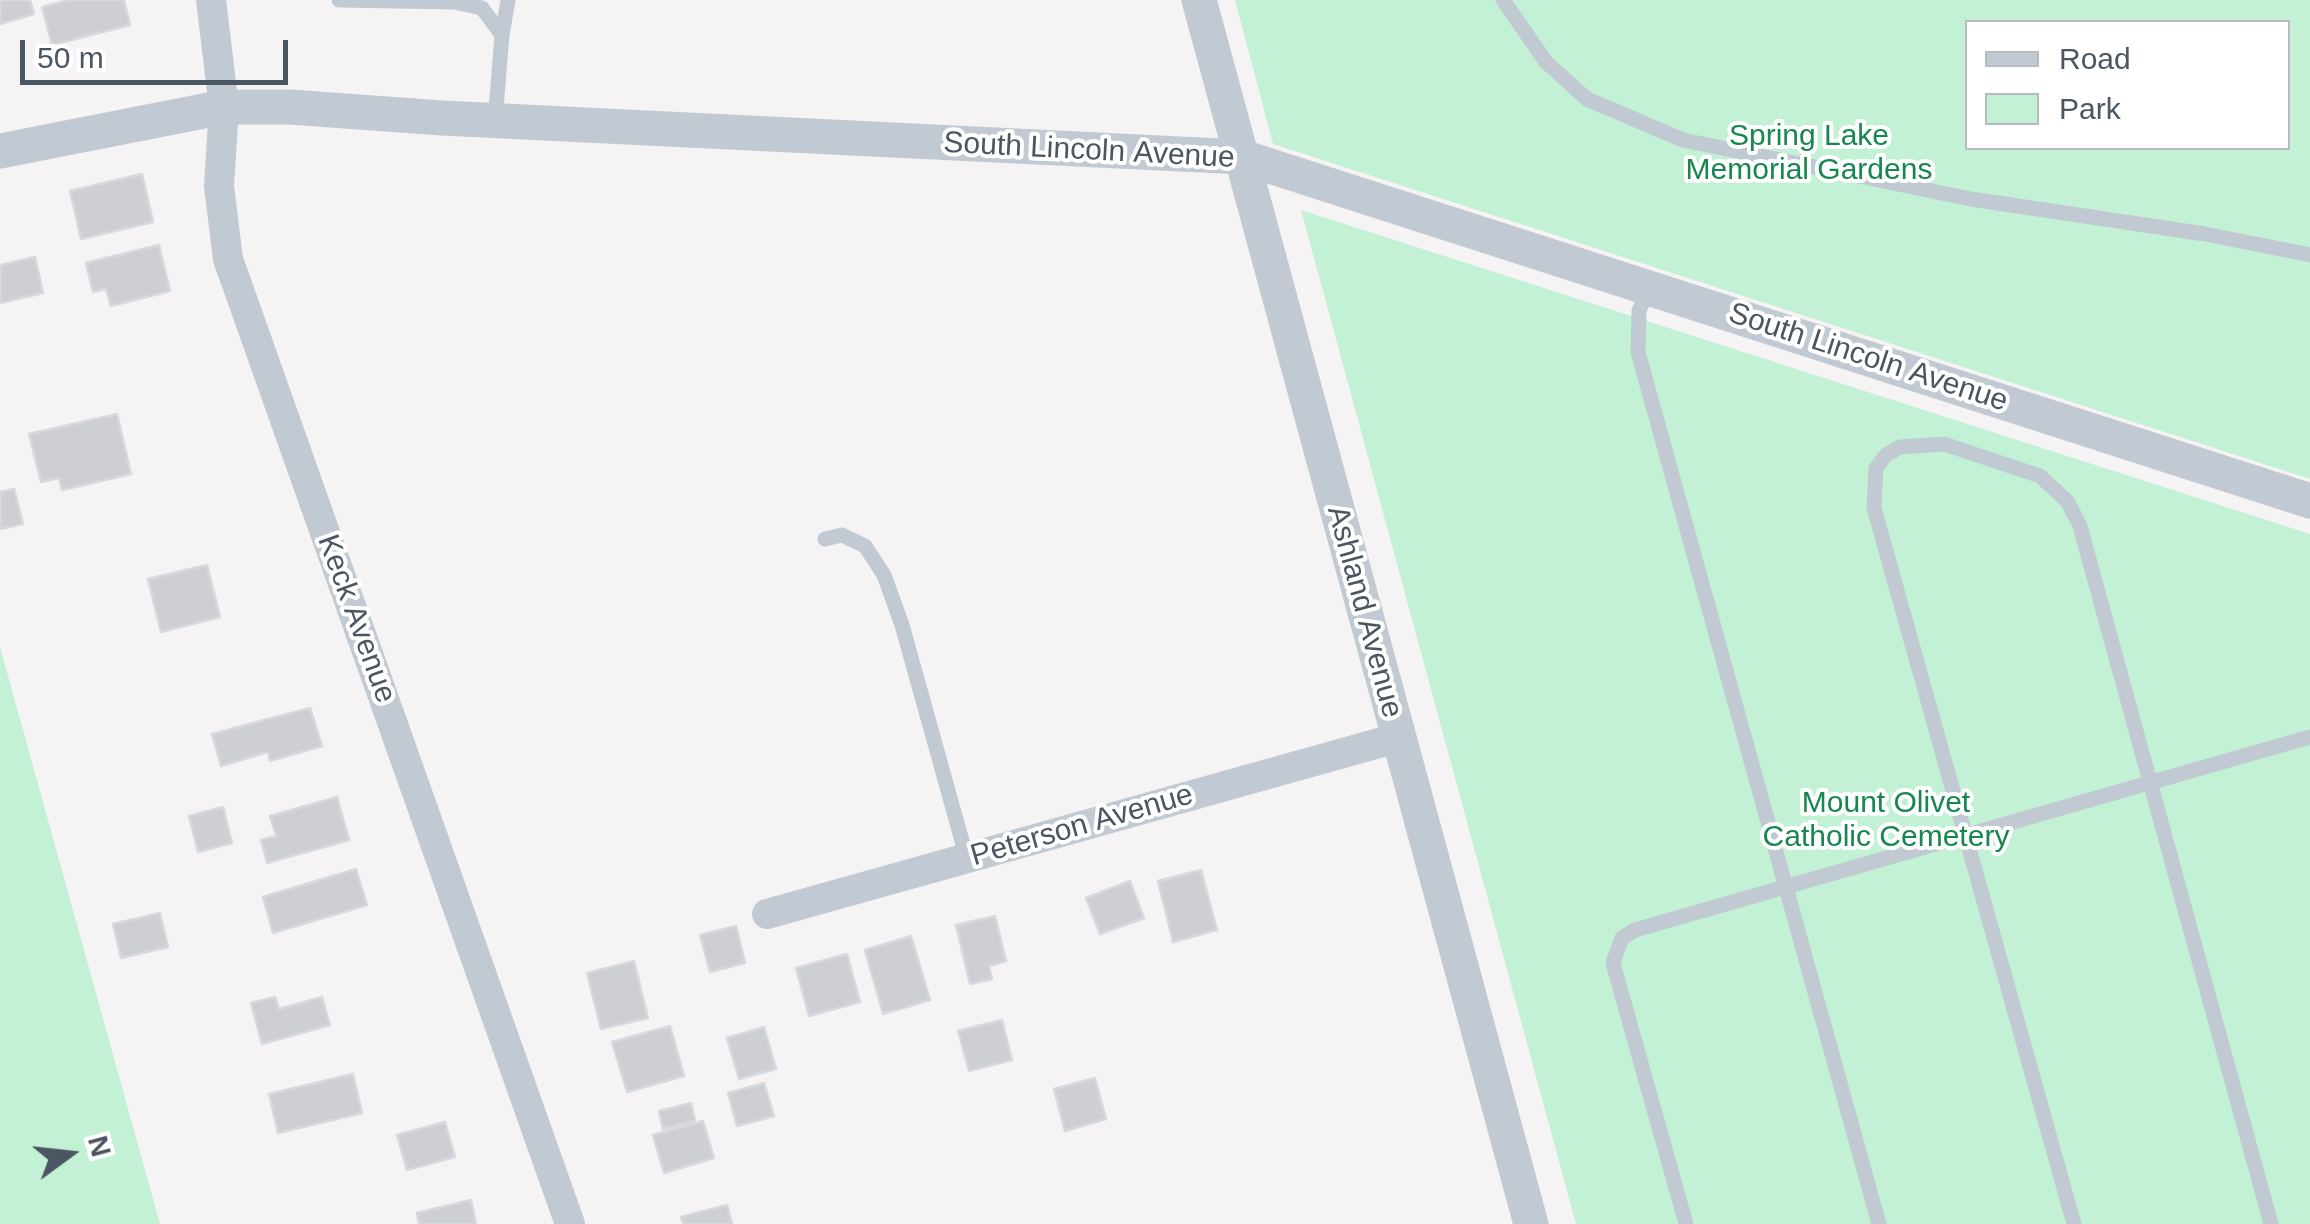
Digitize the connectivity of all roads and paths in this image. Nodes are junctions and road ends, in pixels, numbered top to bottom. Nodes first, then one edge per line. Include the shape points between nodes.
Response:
1 (211, 0) edge
2 (340, 0) edge
3 (508, 0) edge
4 (1199, 0) edge
5 (1503, 0) edge
6 (502, 35) junction
7 (224, 107) junction
8 (494, 121) junction
9 (0, 151) edge
10 (1242, 157) junction
11 (2310, 245) edge
12 (2288, 248) junction
13 (2310, 256) edge
14 (1649, 288) junction
15 (2310, 501) edge
16 (825, 539) dead end
17 (1398, 738) junction
18 (2310, 738) edge
19 (2149, 783) junction
20 (1966, 835) junction
21 (966, 859) junction
22 (1785, 887) junction
23 (767, 914) dead end
24 (570, 1224) edge
25 (1531, 1224) edge
26 (1686, 1224) edge
27 (1879, 1224) edge
28 (2074, 1224) edge
29 (2270, 1224) edge

1 - 7 street, Keck Avenue
2 - 6 lane via 482,8
3 - 6 lane
4 - 10 street, Ashland Avenue
5 - 12 lane via 1546,62 1588,99 1683,140 1971,199
6 - 8 lane
7 - 8 street, South Lincoln Avenue
7 - 9 street, South Lincoln Avenue
7 - 24 street, Keck Avenue via 219,186 228,259
8 - 10 street, South Lincoln Avenue
10 - 14 street, South Lincoln Avenue
10 - 17 street, Ashland Avenue
11 - 12 lane
12 - 13 lane
14 - 15 street, South Lincoln Avenue
14 - 22 lane via 1639,311 1638,352
16 - 21 lane via 842,535 865,546 884,575
17 - 21 street, Peterson Avenue
17 - 25 street, Ashland Avenue
18 - 19 lane
19 - 20 lane
19 - 20 lane via 2068,502 2040,476 1944,444 1900,447 1876,468 1874,508
19 - 29 lane
20 - 22 lane
20 - 28 lane
21 - 23 street, Peterson Avenue
22 - 26 lane via 1635,930 1615,948 1613,962
22 - 27 lane

